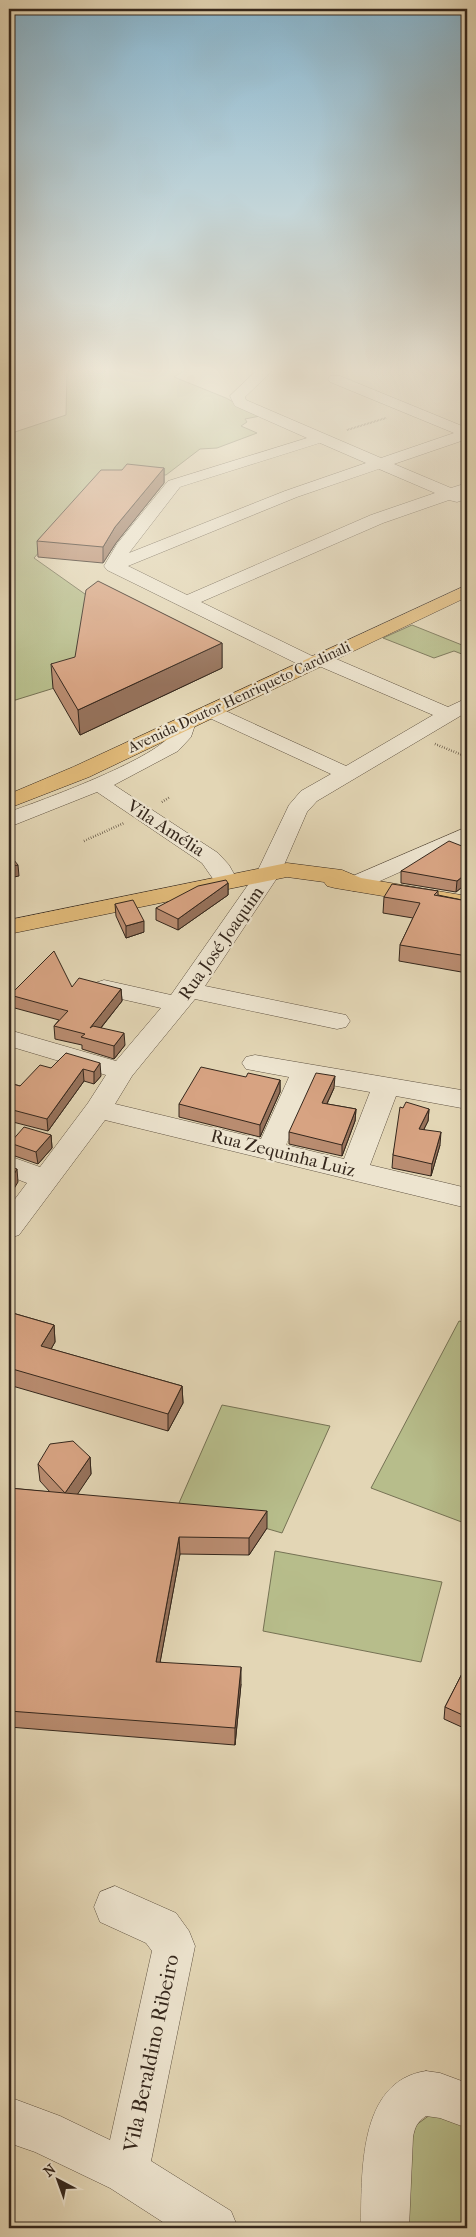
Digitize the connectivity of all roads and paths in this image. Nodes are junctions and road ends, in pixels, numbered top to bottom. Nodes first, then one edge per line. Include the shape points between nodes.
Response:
1 (202, 475) edge
2 (346, 475) edge
3 (406, 475) edge
4 (467, 488) edge
5 (449, 494) junction
6 (467, 501) edge
7 (123, 548) junction
8 (151, 551) junction
9 (113, 566) junction
10 (467, 590) edge
11 (188, 601) junction
12 (316, 661) junction
13 (467, 704) edge
14 (210, 710) junction
15 (448, 714) junction
16 (186, 722) junction
17 (414, 735) junction
18 (467, 757) edge
19 (345, 773) junction
20 (99, 784) junction
21 (9, 802) edge
22 (9, 820) edge
23 (467, 834) edge
24 (269, 872) junction
25 (226, 881) junction
26 (354, 884) junction
27 (467, 903) edge
28 (9, 927) edge
29 (104, 988) edge
30 (184, 997) junction
31 (337, 1021) dead end
32 (9, 1038) edge
33 (255, 1063) dead end
34 (122, 1071) junction
35 (305, 1072) junction
36 (386, 1086) junction
37 (467, 1100) edge
38 (98, 1109) junction
39 (270, 1150) junction
40 (9, 1166) edge
41 (354, 1170) junction
42 (45, 1179) junction
43 (467, 1198) edge
44 (9, 1228) edge
45 (115, 1907) dead end
46 (467, 2106) edge
47 (9, 2120) edge
48 (126, 2172) junction
49 (214, 2228) edge
50 (385, 2228) edge

1 - 7 street via 174,484
2 - 8 street
3 - 5 street
4 - 5 street
5 - 6 street
5 - 11 street via 377,519
7 - 8 street
7 - 9 street
8 - 9 street
9 - 11 street
10 - 12 main road, Avenida Doutor Henriqueto Cardinali
11 - 12 street
12 - 14 main road, Avenida Doutor Henriqueto Cardinali
12 - 15 street
13 - 15 street, Rua José Joaquim
14 - 16 main road, Avenida Doutor Henriqueto Cardinali
14 - 19 street
15 - 17 street, Rua José Joaquim
16 - 20 street via 182,737 170,748
16 - 21 main road, Avenida Doutor Henriqueto Cardinali
17 - 18 path
17 - 19 street, Rua José Joaquim
19 - 24 street, Rua José Joaquim via 309,796 297,810
20 - 22 street
20 - 25 street, Vila Amélia via 210,858
23 - 26 street
24 - 25 main road
24 - 26 main road
24 - 30 street, Rua José Joaquim
25 - 28 main road
26 - 27 main road
29 - 30 street
30 - 31 street
30 - 34 street, Rua José Joaquim
32 - 34 street
33 - 35 street
34 - 38 street, Rua José Joaquim
35 - 36 street
35 - 39 street
36 - 37 street
36 - 41 street
38 - 39 street, Rua Zequinha Luiz
38 - 42 street, Rua José Joaquim
39 - 41 street, Rua Zequinha Luiz
40 - 42 street
41 - 43 street, Rua Zequinha Luiz
42 - 44 street, Rua José Joaquim
45 - 48 street, Vila Beraldino Ribeiro via 161,1928 174,1946
46 - 50 street via 430,2093 413,2097 397,2114 390,2144
47 - 48 street via 44,2132
48 - 49 street

